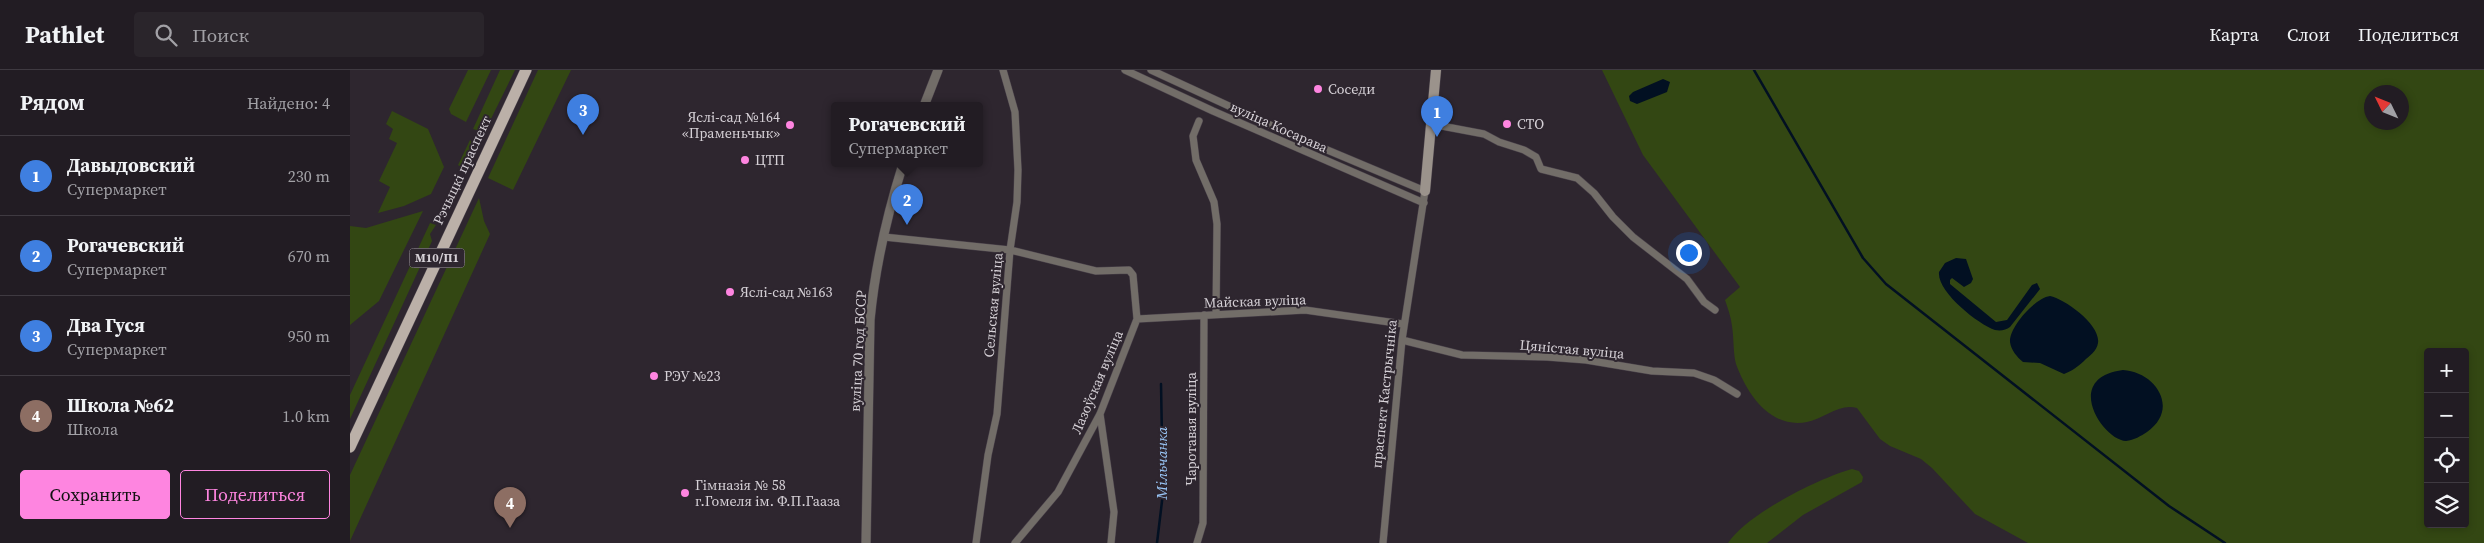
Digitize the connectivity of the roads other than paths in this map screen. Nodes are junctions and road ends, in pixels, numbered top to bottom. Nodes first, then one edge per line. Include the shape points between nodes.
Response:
1 (526, 70) edge
2 (938, 70) edge
3 (1004, 70) edge
4 (1125, 70) edge
5 (1151, 70) edge
6 (1436, 70) edge
7 (926, 102) edge
8 (1199, 122) dead end
9 (1431, 124) junction
10 (902, 167) edge
11 (1425, 192) junction
12 (1424, 203) junction
13 (884, 237) junction
14 (1010, 250) junction
15 (1715, 310) dead end
16 (1216, 314) junction
17 (1204, 315) junction
18 (1137, 319) junction
19 (1403, 324) junction
20 (1402, 340) junction
21 (1737, 394) dead end
22 (1100, 414) junction
23 (350, 446) edge
24 (866, 543) edge
25 (976, 543) edge
26 (1015, 543) edge
27 (1111, 543) edge
28 (1197, 543) edge
29 (1384, 543) edge

1 - 23 main road, Рэчыцкі праспект / М10/П1
2 - 7 street
3 - 14 street, Сельская вуліца via 1015,112 1018,170
4 - 12 street, вуліца Косарава
5 - 11 street, вуліца Косарава
6 - 9 main road
8 - 16 street via 1193,136 1196,160 1214,202 1217,224
9 - 11 main road
9 - 15 street via 1484,134 1524,150 1536,158 1541,169 1577,178 1594,192 1633,237 1687,279 1704,302
10 - 13 street, вуліца 70 год БССР
11 - 12 street, праспект Кастрычніка
12 - 19 street, праспект Кастрычніка
13 - 14 street
13 - 24 street, вуліца 70 год БССР via 870,320
14 - 18 street, Лазоўская вуліца via 1096,271 1129,270 1135,284
14 - 25 street, Сельская вуліца via 997,414
16 - 17 street, Майская вуліца
16 - 19 street, Майская вуліца via 1305,310
17 - 18 street, Майская вуліца
17 - 28 street, Чаротавая вуліца via 1203,523
18 - 22 street, Лазоўская вуліца
19 - 20 street, праспект Кастрычніка
20 - 21 street, Цяністая вуліца via 1462,355 1586,360 1652,371 1694,373
20 - 29 street, праспект Кастрычніка
22 - 26 street, Лазоўская вуліца via 1058,492
22 - 27 street via 1114,512

